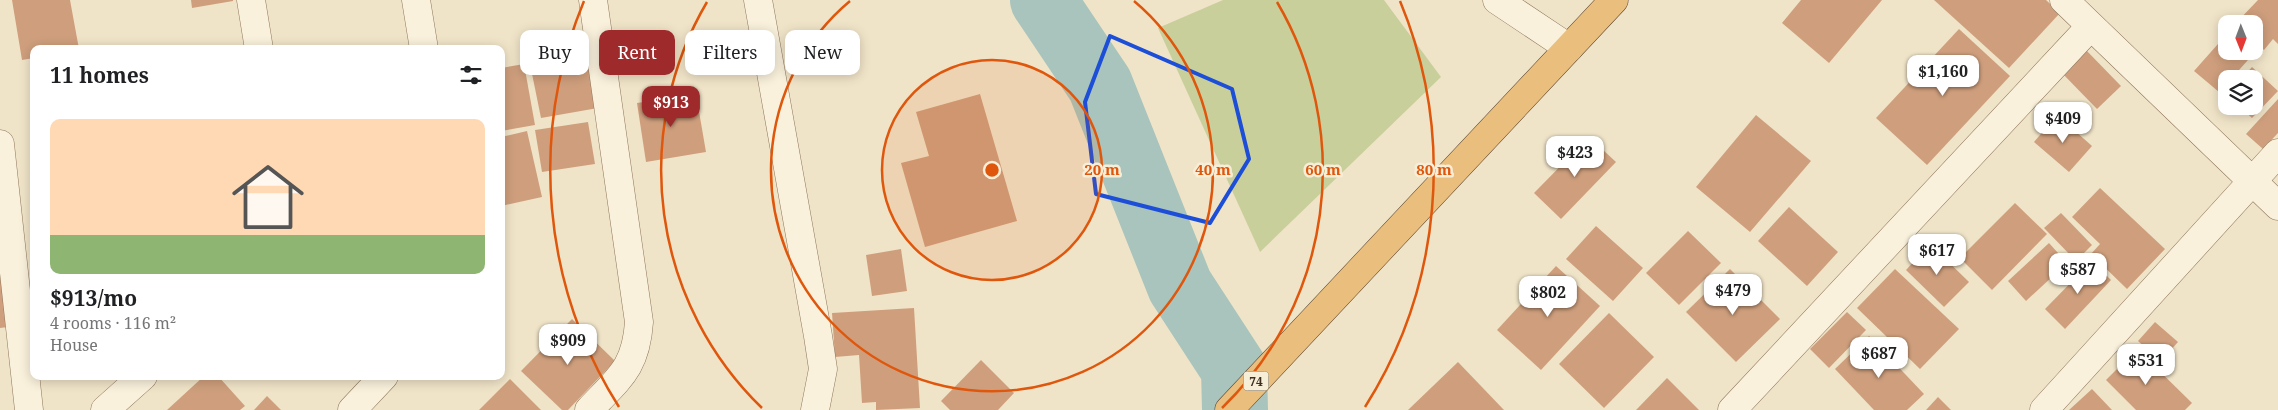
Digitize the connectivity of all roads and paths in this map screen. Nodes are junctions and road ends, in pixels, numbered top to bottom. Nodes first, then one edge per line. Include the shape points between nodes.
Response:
1 (251, 0) edge
2 (416, 0) edge
3 (593, 0) edge
4 (758, 0) edge
5 (1496, 0) edge
6 (1614, 0) edge
7 (2064, 0) edge
8 (2090, 27) junction
9 (258, 45) edge
10 (423, 45) edge
11 (1569, 48) junction
12 (0, 144) edge
13 (2278, 153) edge
14 (2252, 182) junction
15 (2278, 206) edge
16 (138, 380) edge
17 (380, 380) edge
18 (29, 410) edge
19 (105, 410) edge
20 (352, 410) edge
21 (589, 410) edge
22 (815, 410) edge
23 (1229, 410) edge
24 (1732, 410) edge
25 (2044, 410) edge

1 - 9 street
2 - 10 street
3 - 21 street via 639,322 633,360
4 - 22 street via 820,344 823,369
5 - 11 street
6 - 11 highway, 74
7 - 8 street
8 - 14 street
8 - 24 street
11 - 23 highway, 74
12 - 18 street
13 - 14 street
14 - 15 street
14 - 25 street
16 - 19 street
17 - 20 street

